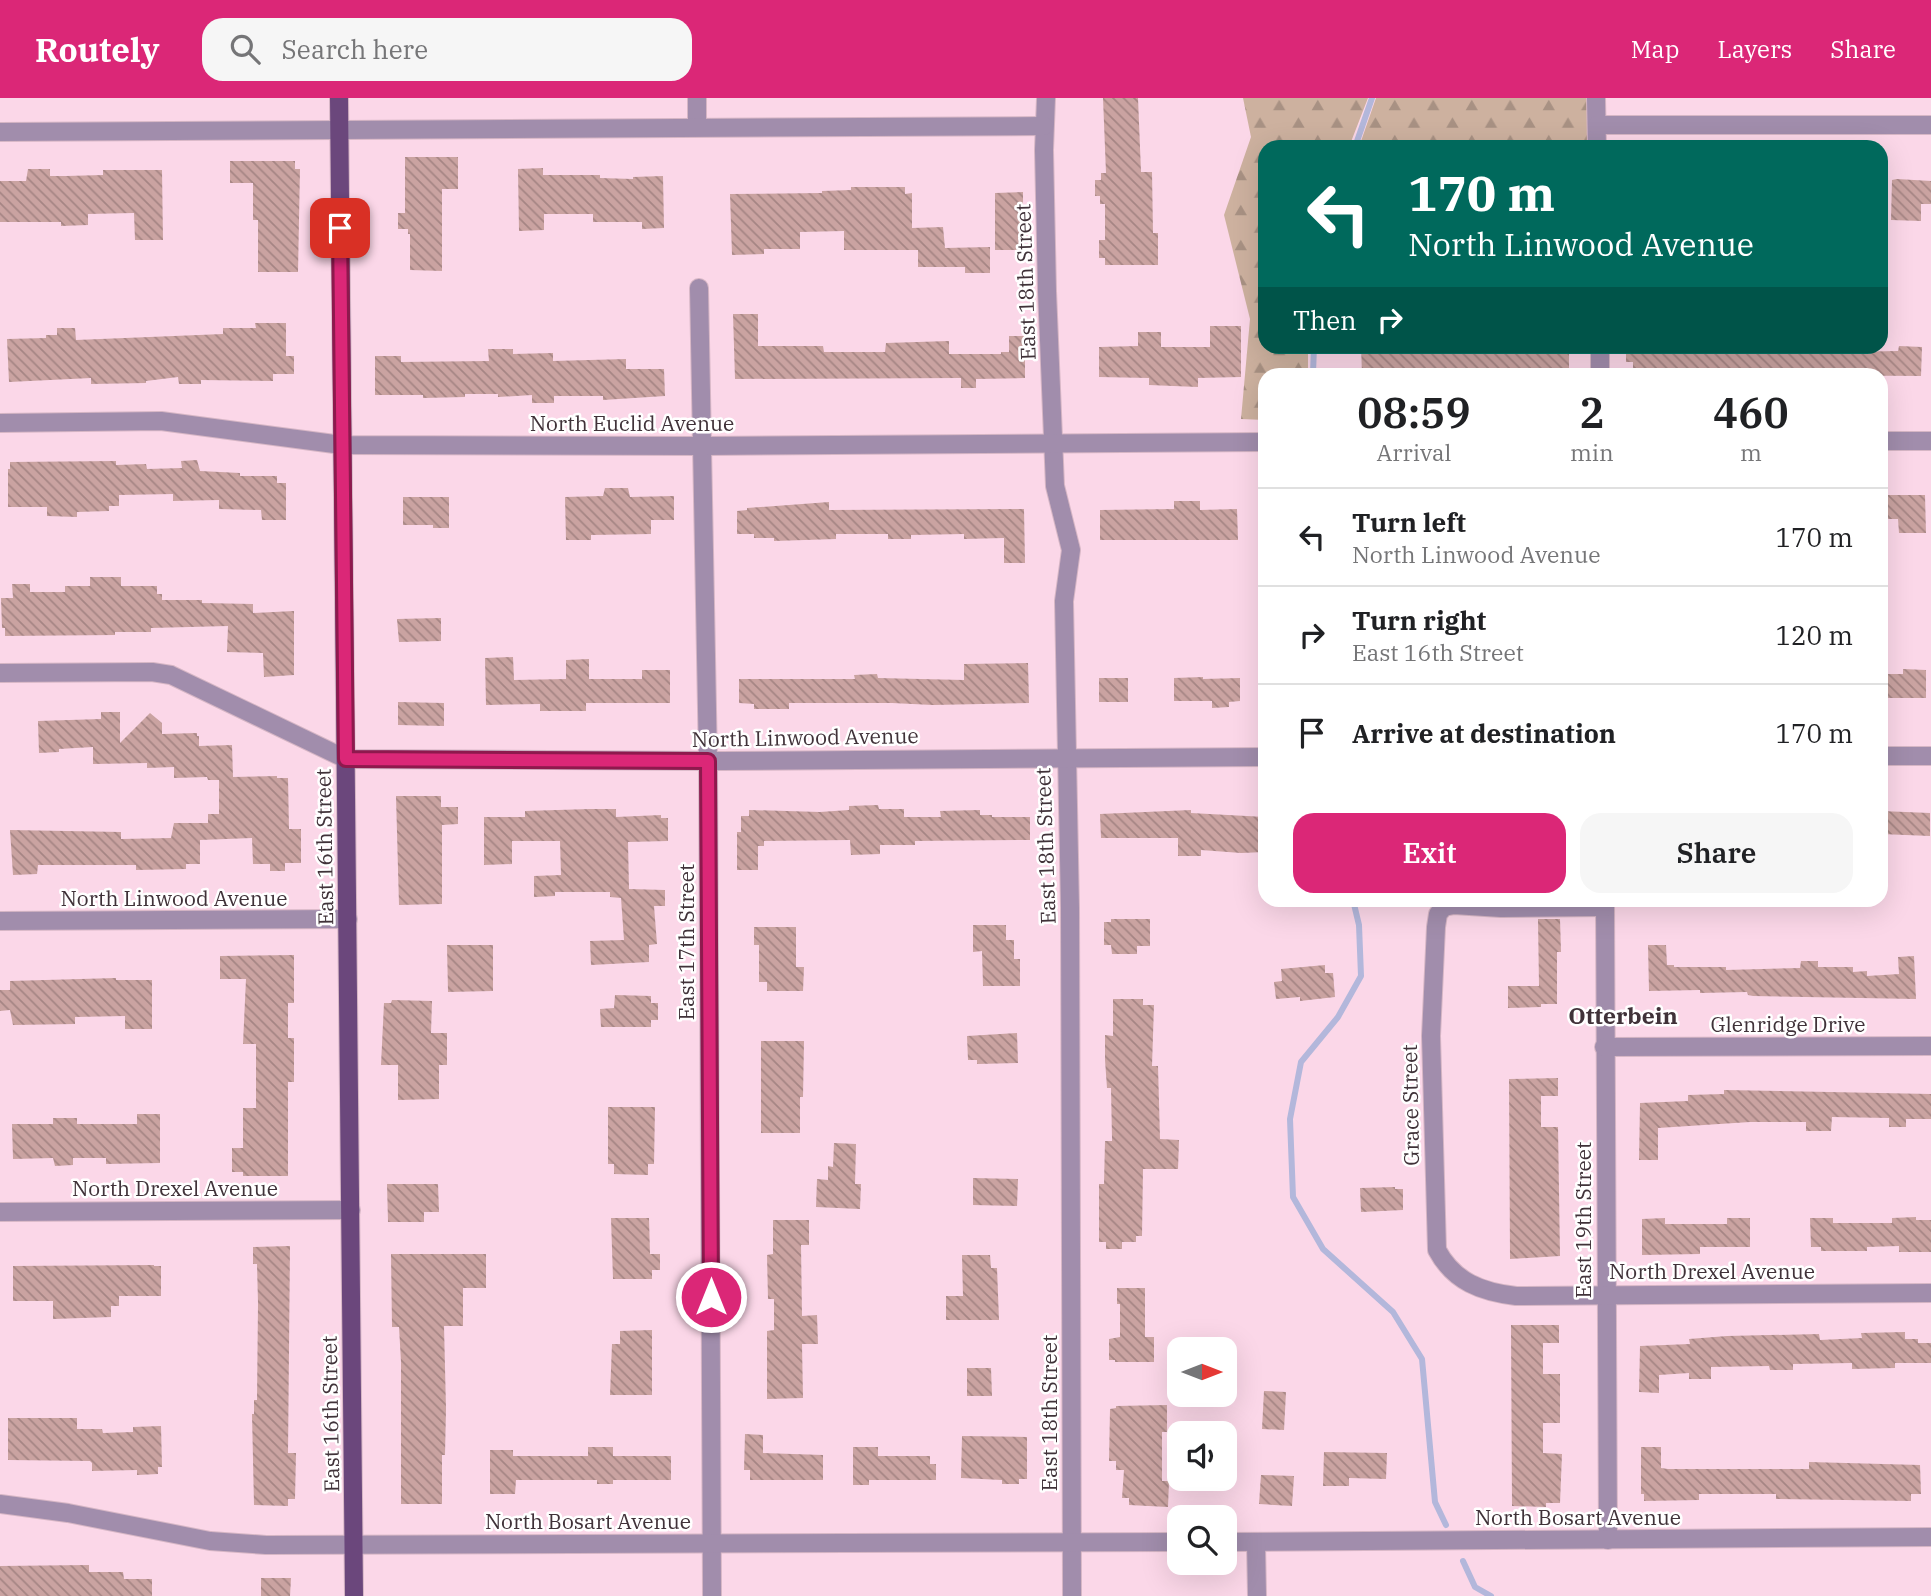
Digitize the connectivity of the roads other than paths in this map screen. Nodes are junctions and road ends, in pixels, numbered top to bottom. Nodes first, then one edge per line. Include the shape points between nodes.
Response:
1 (339, 98) edge
2 (697, 98) edge
3 (1046, 98) edge
4 (1596, 98) edge
5 (1597, 125) junction
6 (1931, 125) edge
7 (1044, 126) junction
8 (697, 127) junction
9 (339, 130) junction
10 (0, 132) edge
11 (1597, 140) edge
12 (699, 288) dead end
13 (0, 423) edge
14 (1888, 441) edge
15 (1931, 441) edge
16 (1258, 442) edge
17 (1054, 443) junction
18 (342, 445) junction
19 (703, 446) junction
20 (0, 673) edge
21 (1888, 756) edge
22 (1931, 756) edge
23 (1258, 757) edge
24 (1065, 758) junction
25 (346, 759) junction
26 (708, 761) junction
27 (1444, 907) edge
28 (1485, 907) edge
29 (1522, 907) edge
30 (1605, 907) edge
31 (348, 919) junction
32 (0, 921) edge
33 (1931, 1046) edge
34 (1604, 1047) junction
35 (351, 1210) junction
36 (0, 1212) edge
37 (1455, 1275) joint
38 (1931, 1293) edge
39 (1606, 1294) junction
40 (0, 1504) edge
41 (1931, 1537) edge
42 (1608, 1540) junction
43 (1072, 1541) junction
44 (1167, 1542) edge
45 (1237, 1542) edge
46 (1256, 1542) junction
47 (712, 1543) junction
48 (354, 1545) junction
49 (354, 1596) edge
50 (712, 1596) edge
51 (1072, 1596) edge
52 (1256, 1596) edge

1 - 9 main road, East 16th Street
2 - 8 street
3 - 7 street, East 18th Street
4 - 5 street
5 - 6 street
5 - 11 street
7 - 8 street
7 - 17 street, East 18th Street
8 - 9 street
9 - 10 street
9 - 18 main road, East 16th Street
12 - 19 street, East 17th Street
13 - 18 street, North Euclid Avenue via 161,421
14 - 15 street
16 - 17 street, North Euclid Avenue
17 - 19 street, North Euclid Avenue
17 - 24 street, East 18th Street via 1055,486 1070,551 1064,601
18 - 19 street, North Euclid Avenue
18 - 25 main road, East 16th Street
19 - 26 street, East 17th Street
20 - 25 street via 171,675
21 - 22 street
23 - 24 street, North Linwood Avenue
24 - 26 street, North Linwood Avenue
24 - 43 street, East 18th Street via 1070,921
25 - 26 street, North Linwood Avenue
25 - 31 main road, East 16th Street
26 - 47 street, East 17th Street
27 - 37 street, Grace Street via 1436,927 1431,1036 1437,1250
28 - 29 street, Grace Street
30 - 34 street, East 19th Street
31 - 32 street, North Linwood Avenue
31 - 35 main road, East 16th Street
33 - 34 street, Glenridge Drive
34 - 39 street, East 19th Street
35 - 36 street, North Drexel Avenue
35 - 48 main road, East 16th Street
37 - 39 street, North Drexel Avenue via 1475,1287 1506,1295
38 - 39 street, North Drexel Avenue
39 - 42 street, East 19th Street
40 - 48 street, North Bosart Avenue via 210,1541
41 - 42 street, North Bosart Avenue
42 - 46 street, North Bosart Avenue
43 - 44 street, North Bosart Avenue
43 - 47 street, North Bosart Avenue
43 - 51 street, East 18th Street
45 - 46 street, North Bosart Avenue
46 - 52 street
47 - 48 street, North Bosart Avenue
47 - 50 street, East 17th Street
48 - 49 main road, East 16th Street

